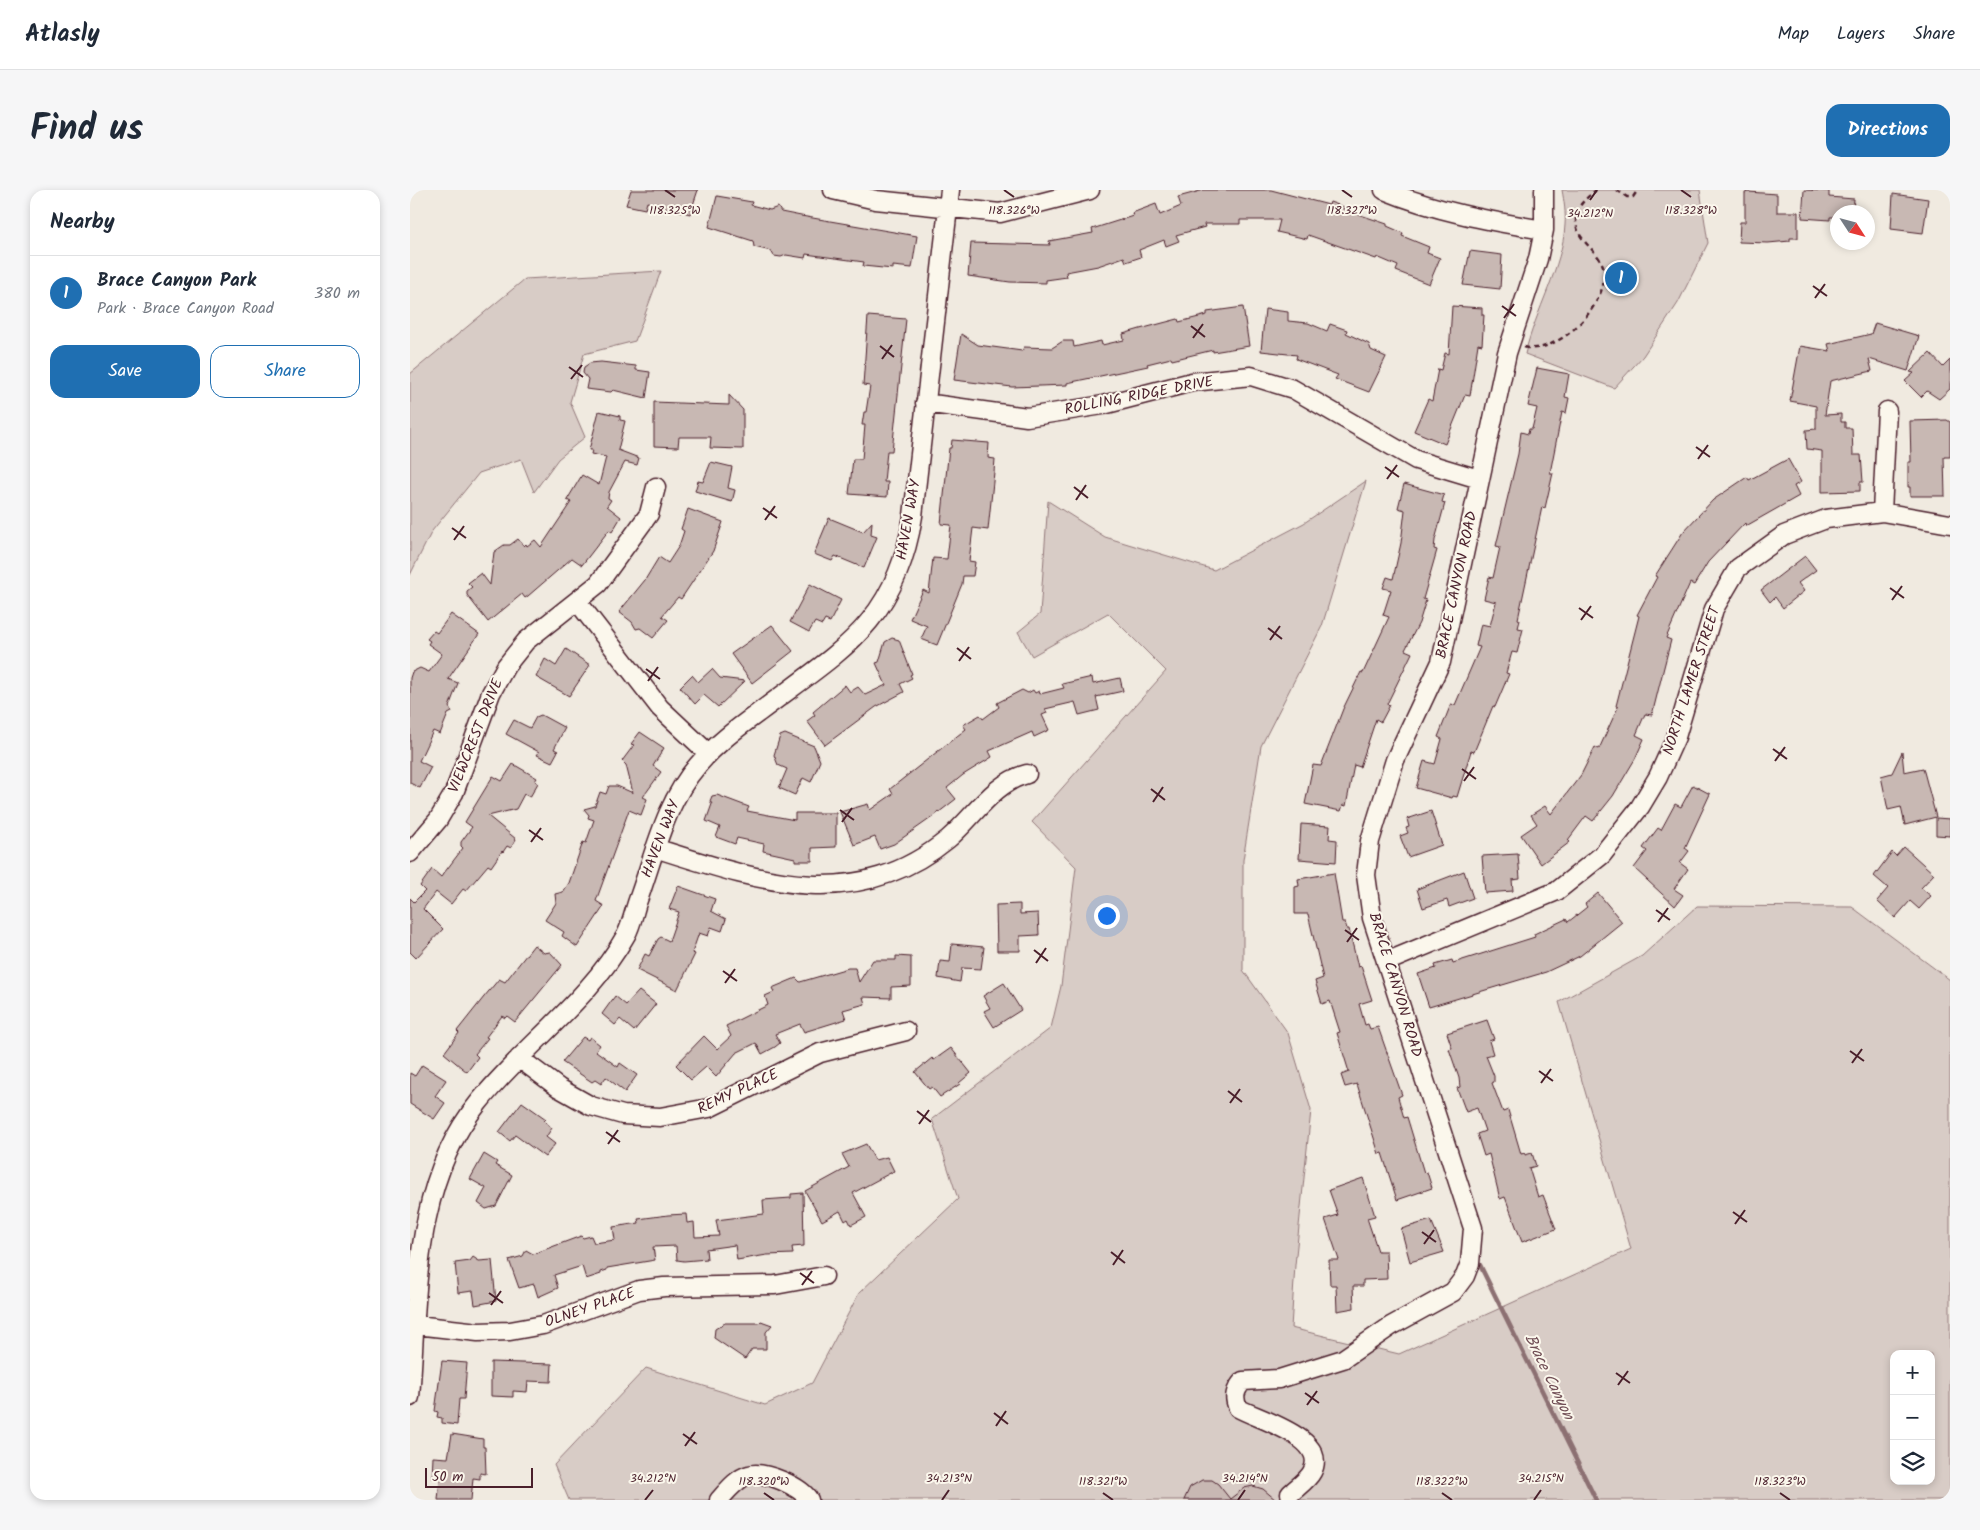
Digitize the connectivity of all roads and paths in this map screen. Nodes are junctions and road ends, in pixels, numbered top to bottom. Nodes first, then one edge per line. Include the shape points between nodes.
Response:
1 (833, 190) edge
2 (950, 190) edge
3 (1090, 190) edge
4 (1384, 190) edge
5 (1544, 190) edge
6 (1596, 190) edge
7 (1616, 190) edge
8 (1638, 190) edge
9 (948, 208) junction
10 (1544, 230) junction
11 (1511, 342) junction
12 (926, 404) junction
13 (1887, 411) dead end
14 (1479, 479) junction
15 (656, 487) dead end
16 (1882, 512) junction
17 (1950, 524) edge
18 (578, 601) junction
19 (708, 753) junction
20 (1026, 774) dead end
21 (656, 848) junction
22 (410, 853) edge
23 (1386, 962) junction
24 (906, 1031) dead end
25 (519, 1058) junction
26 (824, 1276) dead end
27 (416, 1325) junction
28 (410, 1396) edge
29 (1290, 1494) dead end
30 (719, 1500) edge
31 (809, 1500) edge

1 - 9 street via 876,200
2 - 9 street, HAVEN WAY
3 - 9 street via 1000,213
4 - 10 street via 1417,204 1492,222
5 - 10 street, BRACE CANYON ROAD
6 - 11 path via 1580,204 1575,219 1578,231 1603,263 1605,282 1600,297 1586,317 1561,338 1533,348
7 - 8 path via 1633,197
9 - 12 street, HAVEN WAY
10 - 11 street, BRACE CANYON ROAD
11 - 14 street, BRACE CANYON ROAD
12 - 14 street, ROLLING RIDGE DRIVE via 1027,417 1103,406 1192,382 1251,376 1293,389 1416,460
12 - 19 street, HAVEN WAY via 910,537 905,559 885,602 856,638
13 - 16 street
14 - 23 street, BRACE CANYON ROAD via 1441,662 1395,760 1370,840 1366,875 1372,918
15 - 18 street, VIEWCREST DRIVE via 649,514 598,584
16 - 17 street, NORTH LAMER STREET
16 - 23 street, NORTH LAMER STREET via 1826,519 1784,535 1738,568 1714,609 1676,736 1658,776 1640,807 1602,855 1557,891
18 - 19 street via 660,708
18 - 22 street, VIEWCREST DRIVE via 526,641 506,666 491,693 454,792 438,820
19 - 21 street, HAVEN WAY via 674,801
20 - 21 street via 1000,787 966,824 932,851 885,873 851,882 815,886 770,882
21 - 25 street, HAVEN WAY via 627,933 606,966
23 - 29 street, BRACE CANYON ROAD via 1474,1228 1470,1263 1454,1292 1391,1326 1343,1359 1279,1379 1243,1381 1236,1389 1238,1408 1299,1436 1310,1448 1314,1461 1312,1472
24 - 25 street, REMY PLACE via 820,1053 709,1108 660,1118 623,1115 591,1106 558,1088
25 - 27 street, HAVEN WAY via 469,1115 443,1164 425,1230
26 - 27 street, OLNEY PLACE via 775,1285 639,1290 542,1325 510,1331 478,1332
27 - 28 street, HAVEN WAY
30 - 31 street via 738,1480 750,1474 786,1483 802,1491

